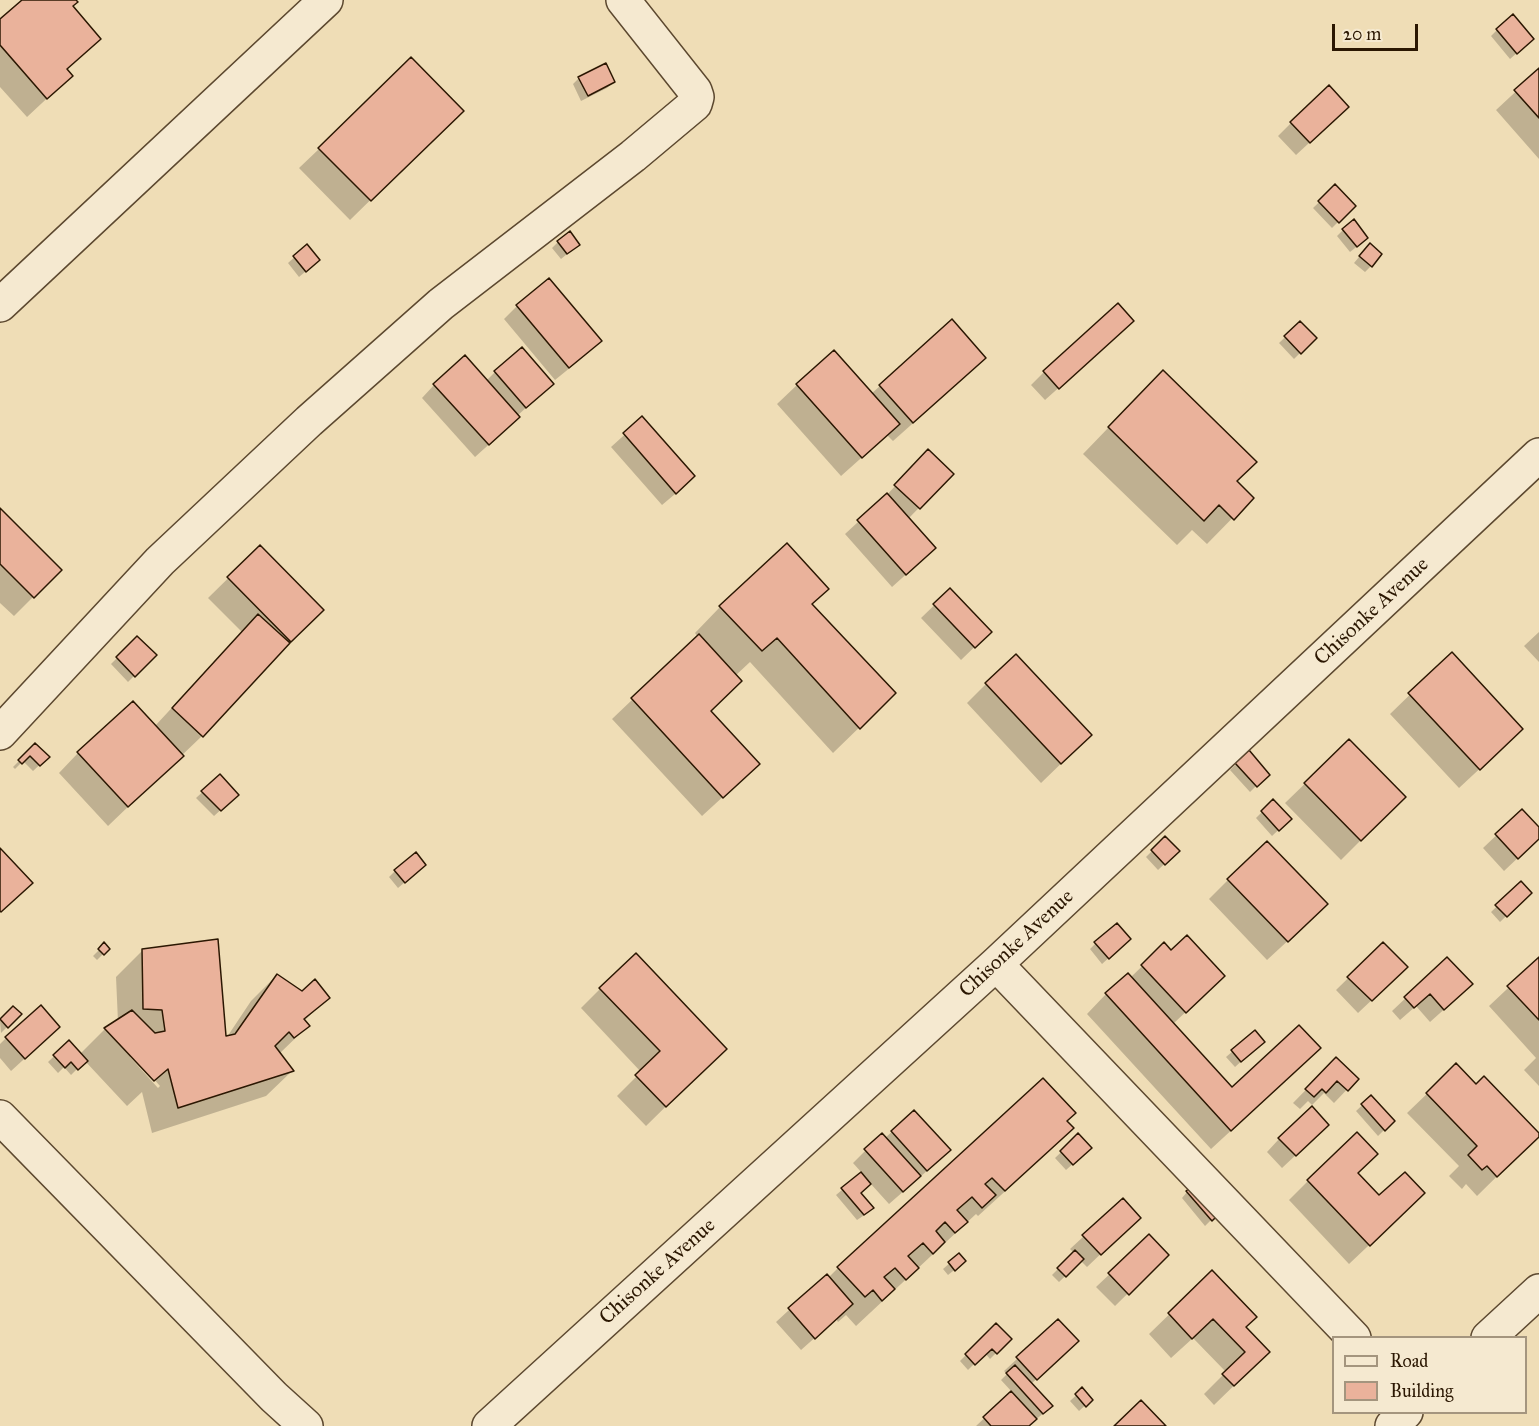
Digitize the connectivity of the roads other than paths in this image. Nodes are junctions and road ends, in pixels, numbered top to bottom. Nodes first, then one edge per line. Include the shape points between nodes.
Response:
1 (326, 0) edge
2 (622, 0) edge
3 (0, 305) edge
4 (1539, 455) edge
5 (0, 733) edge
6 (996, 964) junction
7 (0, 1117) edge
8 (1539, 1291) edge
9 (1352, 1336) edge
10 (1490, 1336) edge
11 (1405, 1414) edge
12 (306, 1426) edge
13 (489, 1426) edge
14 (1392, 1426) edge

1 - 3 street
2 - 5 street via 695,91 695,104 441,304 309,421 160,561
4 - 6 street, Chisonke Avenue
6 - 9 street
6 - 13 street, Chisonke Avenue
7 - 12 street
8 - 10 street
11 - 14 street

